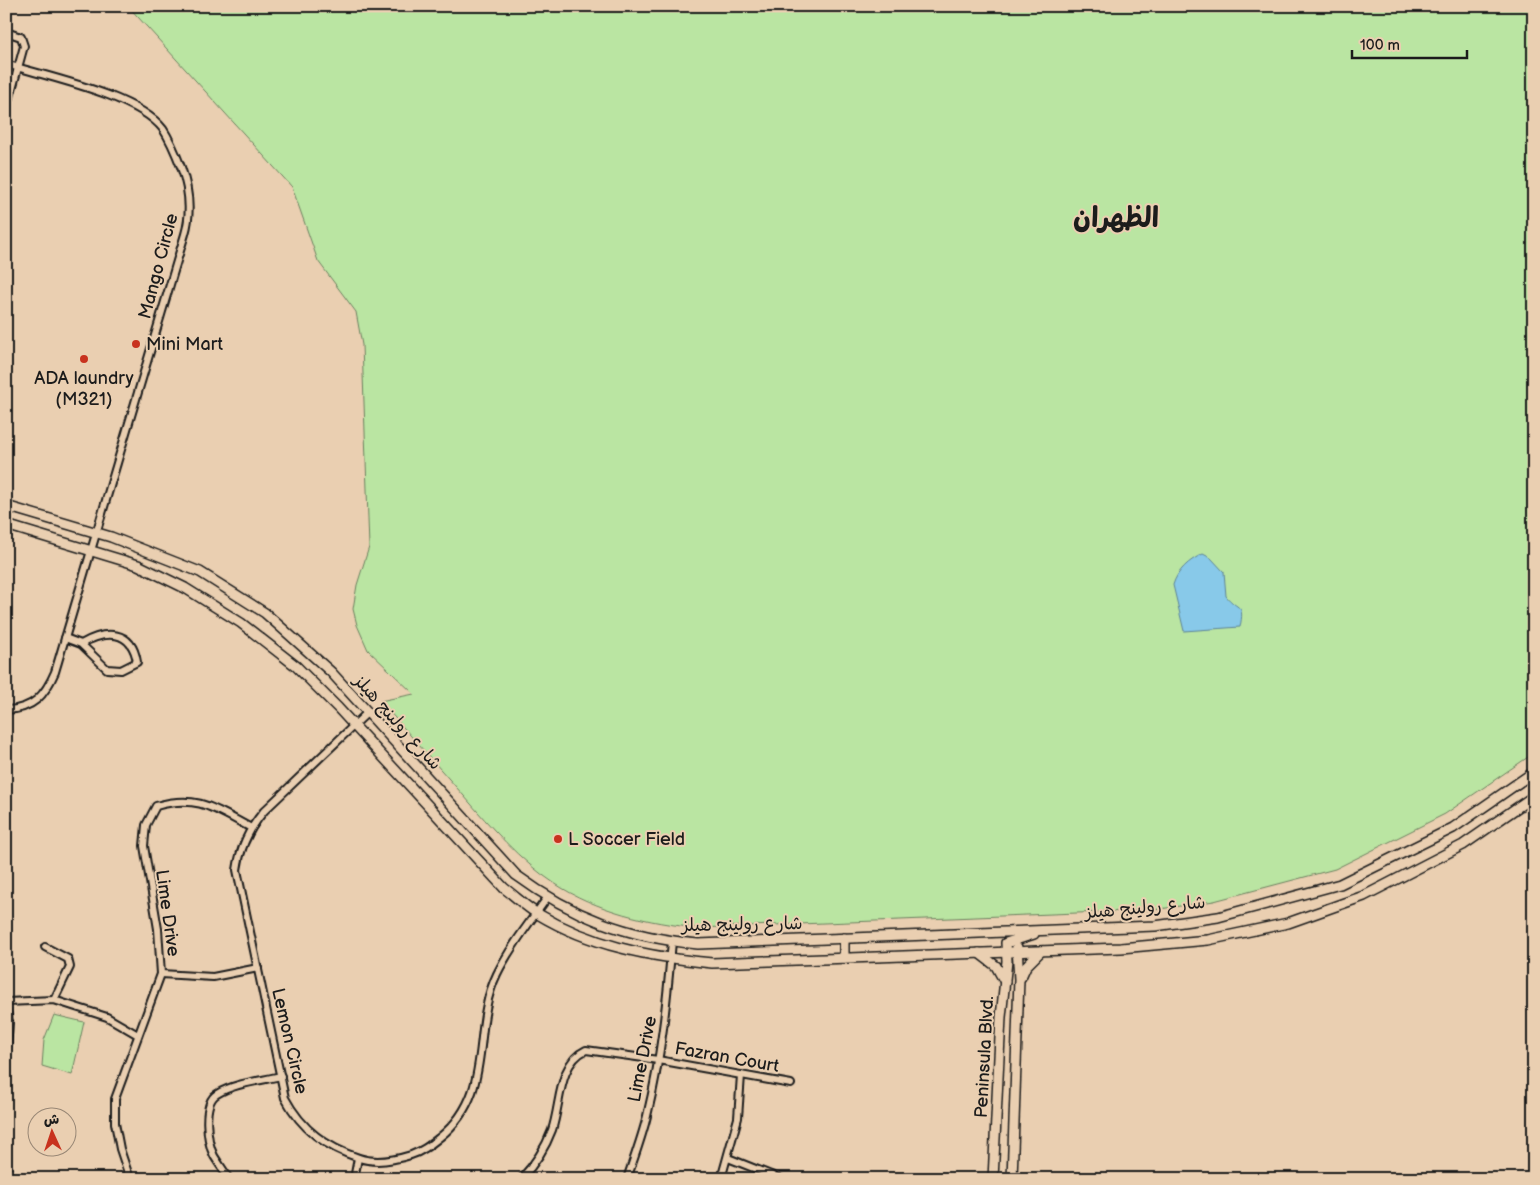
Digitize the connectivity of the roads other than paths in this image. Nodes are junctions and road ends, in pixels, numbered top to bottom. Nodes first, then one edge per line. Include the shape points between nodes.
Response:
1 (6, 32) edge
2 (6, 64) edge
3 (18, 68) junction
4 (6, 96) edge
5 (6, 506) edge
6 (6, 525) edge
7 (96, 532) junction
8 (91, 549) junction
9 (65, 638) junction
10 (81, 644) junction
11 (6, 710) edge
12 (368, 712) junction
13 (354, 726) junction
14 (1534, 772) edge
15 (1534, 796) edge
16 (251, 828) junction
17 (547, 898) junction
18 (536, 913) junction
19 (1044, 930) junction
20 (998, 932) junction
21 (844, 938) junction
22 (672, 941) junction
23 (1012, 941) junction
24 (45, 947) dead end
25 (1041, 951) junction
26 (1004, 952) junction
27 (1017, 952) junction
28 (978, 953) junction
29 (670, 958) junction
30 (844, 958) junction
31 (258, 968) junction
32 (161, 974) junction
33 (1020, 979) junction
34 (1005, 982) junction
35 (54, 1000) junction
36 (6, 1002) edge
37 (6, 1007) edge
38 (138, 1035) junction
39 (658, 1060) junction
40 (6, 1063) edge
41 (742, 1075) junction
42 (281, 1076) junction
43 (791, 1084) dead end
44 (728, 1158) junction
45 (359, 1161) junction
46 (6, 1162) edge
47 (9, 1179) edge
48 (130, 1179) edge
49 (229, 1179) edge
50 (354, 1179) edge
51 (521, 1179) edge
52 (627, 1179) edge
53 (721, 1179) edge
54 (781, 1179) edge
55 (993, 1179) edge
56 (1012, 1179) edge

1 - 3 street via 23,40
2 - 3 street, Mango Circle
3 - 4 street via 10,97
3 - 7 street, Mango Circle via 107,95 147,115 162,128 174,147 189,192 187,227
5 - 7 main road, شارع رولينج هيلز
6 - 8 main road, شارع رولينج هيلز
7 - 8 street, Mango Circle
7 - 12 main road, شارع رولينج هيلز via 200,572 266,613 331,672
8 - 9 street, Mango Circle
8 - 13 main road, شارع رولينج هيلز via 170,580 241,623 296,666
9 - 10 street
9 - 11 street, Mango Circle via 46,691 33,703
10 - 10 street via 107,669 121,670 136,662 135,648 117,636 96,636
12 - 13 street, Lemon Circle
12 - 17 main road, شارع رولينج هيلز via 480,838 516,874
13 - 16 street, Lemon Circle via 264,811
13 - 18 main road, شارع رولينج هيلز via 504,888
14 - 19 main road, شارع رولينج هيلز via 1453,828 1340,884 1218,917 1155,926
15 - 25 main road, شارع رولينج هيلز via 1462,845 1372,892 1288,923 1208,940
16 - 31 street, Lemon Circle via 239,854 237,870
16 - 32 street, Lime Drive via 197,801 173,801 156,806 146,825 144,846 158,929
17 - 18 street, Lemon Circle
17 - 22 main road, شارع رولينج هيلز via 637,935
18 - 29 main road, شارع رولينج هيلز via 606,945
18 - 45 street, Lemon Circle via 496,974 488,1001 472,1095 454,1126 423,1151 392,1160
19 - 20 main road, شارع رولينج هيلز
19 - 23 main road
20 - 21 main road, شارع رولينج هيلز
20 - 23 main road
21 - 22 main road, شارع رولينج هيلز via 698,944
21 - 30 main road
22 - 29 street, Lime Drive
23 - 26 main road, Peninsula Blvd. via 1006,943
23 - 27 main road, Peninsula Blvd. via 1016,943
24 - 35 street via 68,959 70,967
25 - 27 main road, شارع رولينج هيلز
25 - 33 main road via 1026,965
26 - 27 main road, شارع رولينج هيلز
26 - 28 main road, شارع رولينج هيلز
26 - 34 main road, Peninsula Blvd.
27 - 33 main road, Peninsula Blvd.
28 - 30 main road, شارع رولينج هيلز
28 - 34 main road via 996,966
29 - 30 main road, شارع رولينج هيلز via 712,963
29 - 39 street, Lime Drive
31 - 32 street via 213,977
31 - 42 street, Lemon Circle
32 - 38 street, Lime Drive
33 - 56 main road, Peninsula Blvd.
34 - 55 main road, Peninsula Blvd.
35 - 36 street
35 - 38 street via 107,1016
37 - 40 street via 9,1022
38 - 48 street, Lime Drive via 115,1099 115,1123
39 - 41 street, Fazran Court
39 - 51 street, Fazran Court via 586,1050 576,1054 562,1083 551,1132 538,1161
39 - 52 street, Lime Drive via 646,1118
41 - 43 street, Fazran Court
41 - 44 street via 738,1118
42 - 45 street, Lemon Circle via 285,1098 295,1116 310,1132 337,1151
42 - 49 street via 230,1088 215,1095 208,1105 213,1154
44 - 53 street
44 - 54 street
45 - 50 street
46 - 47 street

